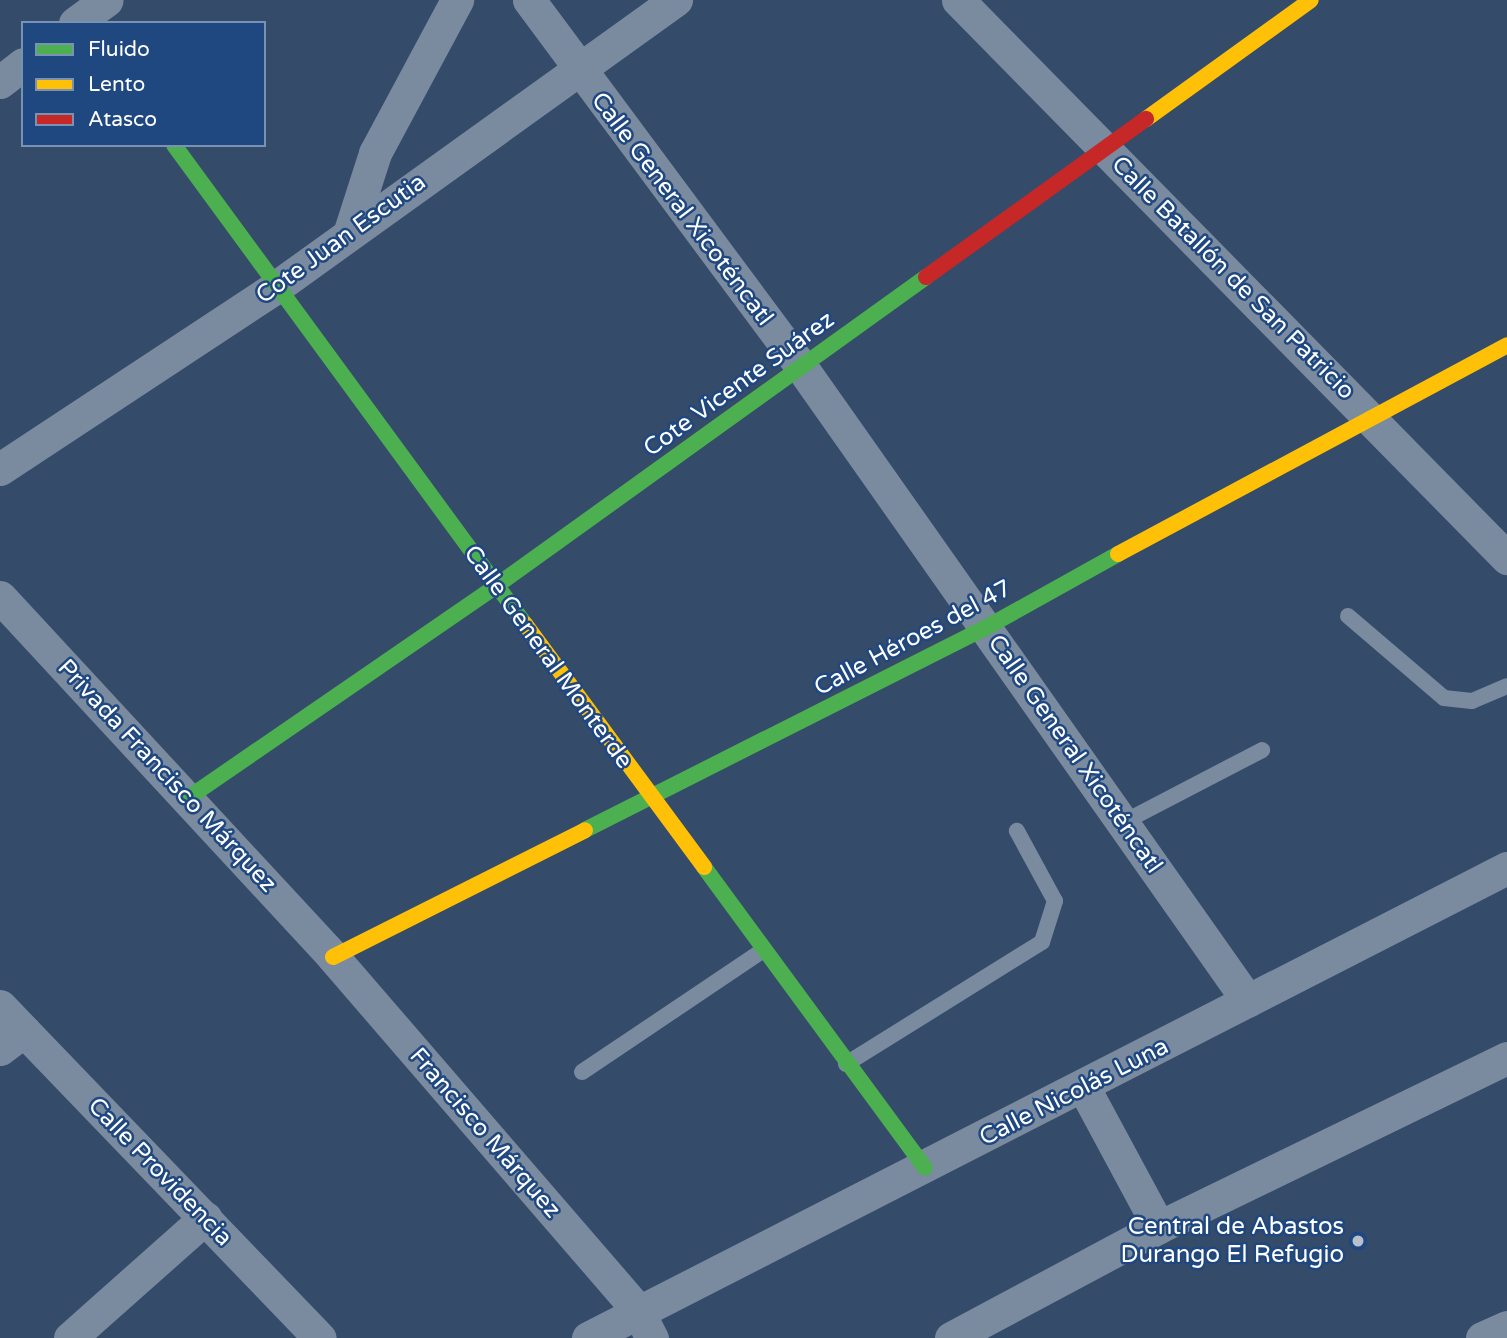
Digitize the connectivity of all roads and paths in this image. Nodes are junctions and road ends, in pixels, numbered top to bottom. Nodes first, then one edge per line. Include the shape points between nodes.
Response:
1 (107, 0) edge
2 (457, 0) edge
3 (529, 0) edge
4 (676, 0) edge
5 (958, 0) edge
6 (1311, 0) edge
7 (76, 16) edge
8 (21, 66) edge
9 (578, 70) junction
10 (0, 82) edge
11 (176, 147) edge
12 (1104, 147) junction
13 (350, 232) junction
14 (279, 285) junction
15 (1507, 345) edge
16 (802, 368) junction
17 (1368, 415) junction
18 (0, 469) edge
19 (1507, 558) edge
20 (496, 586) junction
21 (0, 597) edge
22 (1349, 616) dead end
23 (987, 627) junction
24 (1507, 685) edge
25 (1262, 750) dead end
26 (188, 798) junction
27 (651, 799) junction
28 (1122, 823) junction
29 (1017, 831) dead end
30 (1507, 868) edge
31 (762, 951) junction
32 (332, 957) junction
33 (1248, 1001) junction
34 (0, 1006) edge
35 (12, 1040) edge
36 (1507, 1058) edge
37 (846, 1064) junction
38 (583, 1072) dead end
39 (1084, 1088) junction
40 (925, 1168) junction
41 (205, 1218) junction
42 (1159, 1227) junction
43 (637, 1309) junction
44 (1507, 1327) edge
45 (71, 1338) edge
46 (320, 1338) edge
47 (588, 1338) edge
48 (652, 1338) edge
49 (951, 1338) edge
50 (1482, 1338) edge

1 - 7 street
2 - 13 street via 375,153
3 - 9 street, Calle General Xicoténcatl
4 - 9 street, Cote Juan Escutia
5 - 12 street, Calle Batallón de San Patricio
6 - 12 street, Cote Vicente Suárez
8 - 10 street
9 - 13 street, Cote Juan Escutia
9 - 16 street, Calle General Xicoténcatl
11 - 14 street, Calle General Monterde
12 - 16 street, Cote Vicente Suárez
12 - 17 street, Calle Batallón de San Patricio
13 - 14 street, Cote Juan Escutia
14 - 18 street, Cote Juan Escutia
14 - 20 street, Calle General Monterde
15 - 17 street, Calle Héroes del 47
16 - 20 street, Cote Vicente Suárez
16 - 23 street, Calle General Xicoténcatl
17 - 19 street, Calle Batallón de San Patricio
17 - 23 street, Calle Héroes del 47
20 - 26 street, Cote Vicente Suárez
20 - 27 street, Calle General Monterde
21 - 26 street, Privada Francisco Márquez
22 - 24 lane via 1444,698 1472,701
23 - 27 street, Calle Héroes del 47
23 - 28 street, Calle General Xicoténcatl
25 - 28 lane
26 - 32 street, Privada Francisco Márquez
27 - 31 street, Calle General Monterde
27 - 32 street, Calle Héroes del 47
28 - 33 street, Calle General Xicoténcatl
29 - 37 lane via 1055,901 1042,942
30 - 33 street, Calle Nicolás Luna
31 - 37 street, Calle General Monterde
31 - 38 lane
32 - 43 street, Francisco Márquez
33 - 39 street, Calle Nicolás Luna
34 - 35 street, Calle Providencia
35 - 41 street, Calle Providencia
36 - 42 street
37 - 40 street, Calle General Monterde
39 - 40 street, Calle Nicolás Luna
39 - 42 street
40 - 43 street, Calle Nicolás Luna
41 - 45 street
41 - 46 street, Calle Providencia
42 - 49 street
43 - 47 street, Calle Nicolás Luna
43 - 48 street, Francisco Márquez
44 - 50 street

